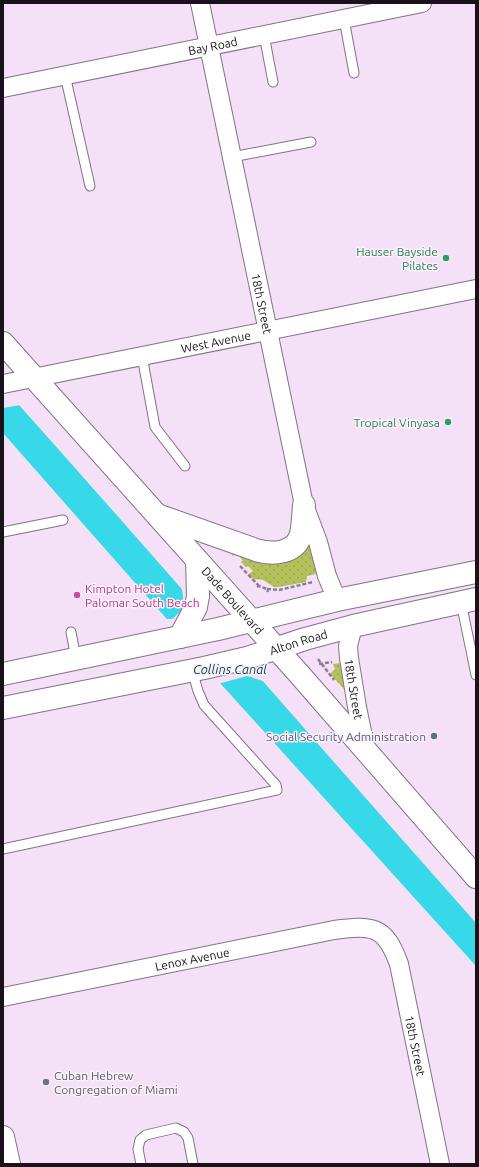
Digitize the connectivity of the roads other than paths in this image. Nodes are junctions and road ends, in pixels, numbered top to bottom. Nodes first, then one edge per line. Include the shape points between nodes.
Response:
1 (200, 3) edge
2 (422, 3) edge
3 (344, 19) junction
4 (264, 35) junction
5 (209, 46) junction
6 (354, 72) dead end
7 (65, 75) junction
8 (274, 82) dead end
9 (3, 88) edge
10 (311, 142) dead end
11 (232, 157) junction
12 (90, 186) dead end
13 (476, 289) edge
14 (268, 331) junction
15 (3, 343) edge
16 (142, 356) junction
17 (35, 377) junction
18 (3, 384) edge
19 (186, 466) dead end
20 (304, 506) junction
21 (157, 516) junction
22 (63, 520) dead end
23 (3, 532) edge
24 (197, 560) junction
25 (476, 572) edge
26 (337, 600) junction
27 (469, 600) edge
28 (250, 621) junction
29 (354, 626) junction
30 (71, 632) dead end
31 (178, 637) junction
32 (276, 649) junction
33 (76, 659) junction
34 (198, 669) junction
35 (3, 674) edge
36 (476, 675) edge
37 (3, 708) edge
38 (366, 751) junction
39 (3, 849) edge
40 (476, 877) edge
41 (380, 932) joint
42 (3, 997) edge
43 (3, 1137) edge
44 (8, 1164) edge
45 (141, 1164) edge
46 (193, 1164) edge
47 (440, 1164) edge

1 - 5 street, 18th Street
2 - 3 street, Bay Road
3 - 4 street, Bay Road
3 - 6 lane
4 - 5 street, Bay Road
4 - 8 lane
5 - 7 street, Bay Road
5 - 11 street, 18th Street
7 - 9 street, Bay Road
7 - 12 lane
10 - 11 lane
11 - 14 street, 18th Street
13 - 14 street, West Avenue
14 - 16 street, West Avenue
14 - 20 street, 18th Street
15 - 17 main road, Dade Boulevard
16 - 17 street, West Avenue
16 - 19 lane via 155,427
17 - 18 street, West Avenue
17 - 21 main road, Dade Boulevard
20 - 21 main road via 301,535 297,542 287,550 273,554
20 - 26 street, 18th Street
21 - 24 main road, Dade Boulevard
22 - 23 lane
24 - 28 main road, Dade Boulevard
24 - 31 main road via 196,607
25 - 26 main road
26 - 28 main road
27 - 29 main road, Alton Road
27 - 36 lane
28 - 31 main road
28 - 32 main road, Dade Boulevard
29 - 32 main road, Alton Road
29 - 38 street, 18th Street via 348,646 349,658
30 - 33 lane
31 - 33 main road
32 - 34 main road, Alton Road
32 - 38 main road, Dade Boulevard
33 - 35 main road
34 - 37 main road, Alton Road
34 - 39 lane via 198,691 204,705 276,785 277,790
38 - 40 main road, Dade Boulevard
41 - 42 street, Lenox Avenue via 357,927 334,930
41 - 47 street, 18th Street via 390,943 399,964
43 - 44 main road
45 - 46 lane via 138,1149 140,1140 146,1135 176,1128 184,1132 188,1138

